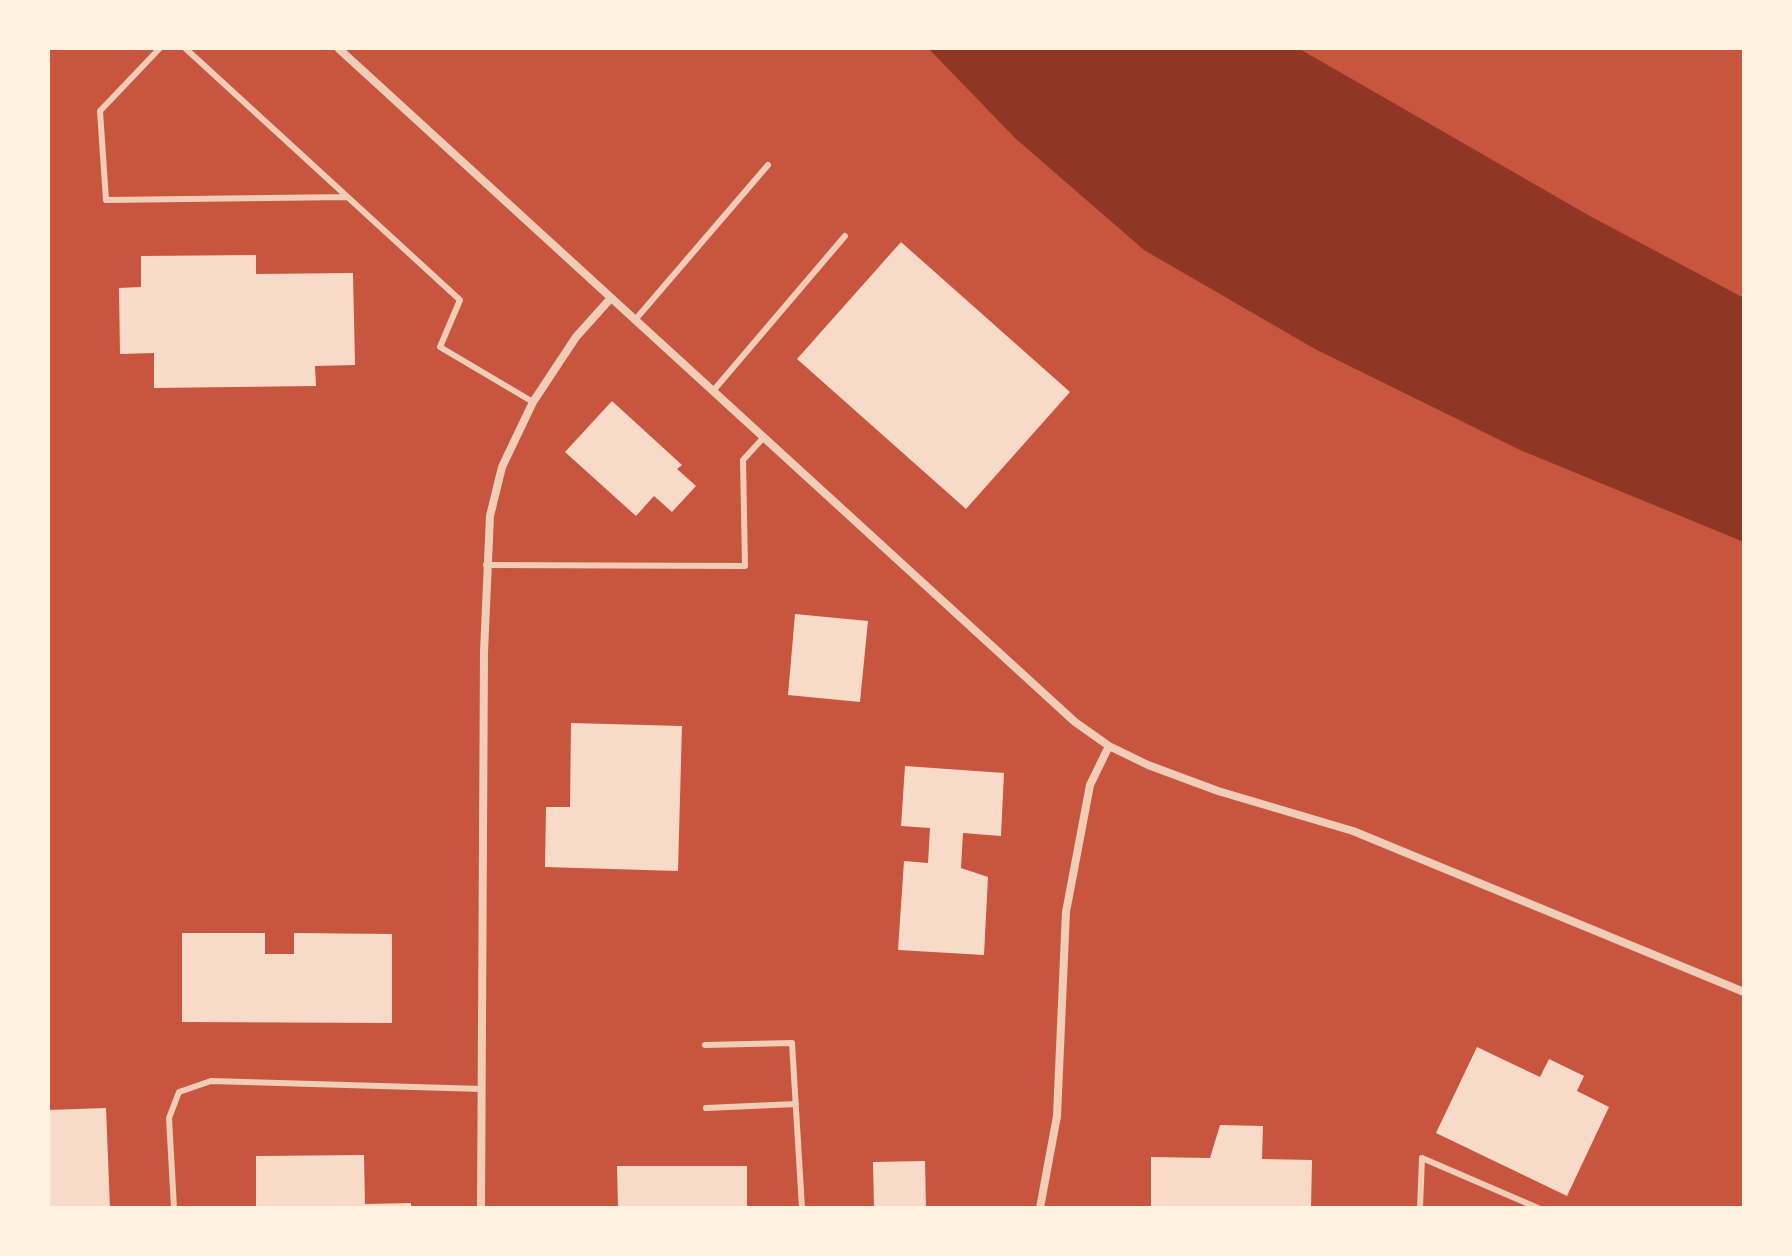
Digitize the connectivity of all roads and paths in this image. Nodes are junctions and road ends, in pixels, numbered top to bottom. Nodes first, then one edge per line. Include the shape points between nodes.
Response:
1 (160, 48) edge
2 (185, 48) edge
3 (343, 50) edge
4 (768, 165) dead end
5 (347, 197) junction
6 (845, 236) dead end
7 (611, 298) junction
8 (635, 320) junction
9 (713, 391) junction
10 (533, 402) junction
11 (764, 437) junction
12 (486, 565) junction
13 (1109, 746) junction
14 (1744, 992) edge
15 (705, 1045) dead end
16 (482, 1089) junction
17 (796, 1104) junction
18 (706, 1108) dead end
19 (174, 1208) edge
20 (481, 1208) edge
21 (802, 1208) edge
22 (1040, 1208) edge
23 (1420, 1208) edge
24 (1538, 1208) edge

1 - 5 lane via 100,111 106,200
2 - 5 lane
3 - 7 street
4 - 8 lane
5 - 10 lane via 460,300 440,347
6 - 9 lane
7 - 8 street
7 - 10 street via 576,337
8 - 9 street
9 - 11 street
10 - 12 street via 502,467
11 - 12 lane via 743,460 745,566
11 - 13 street via 1075,722
12 - 16 street
13 - 14 street via 1218,791 1353,831
13 - 22 street via 1090,785 1066,912 1057,1116
15 - 17 lane via 792,1043
16 - 19 lane via 211,1081 179,1092 169,1118
16 - 20 street
17 - 18 lane
17 - 21 lane
23 - 24 lane via 1422,1158

